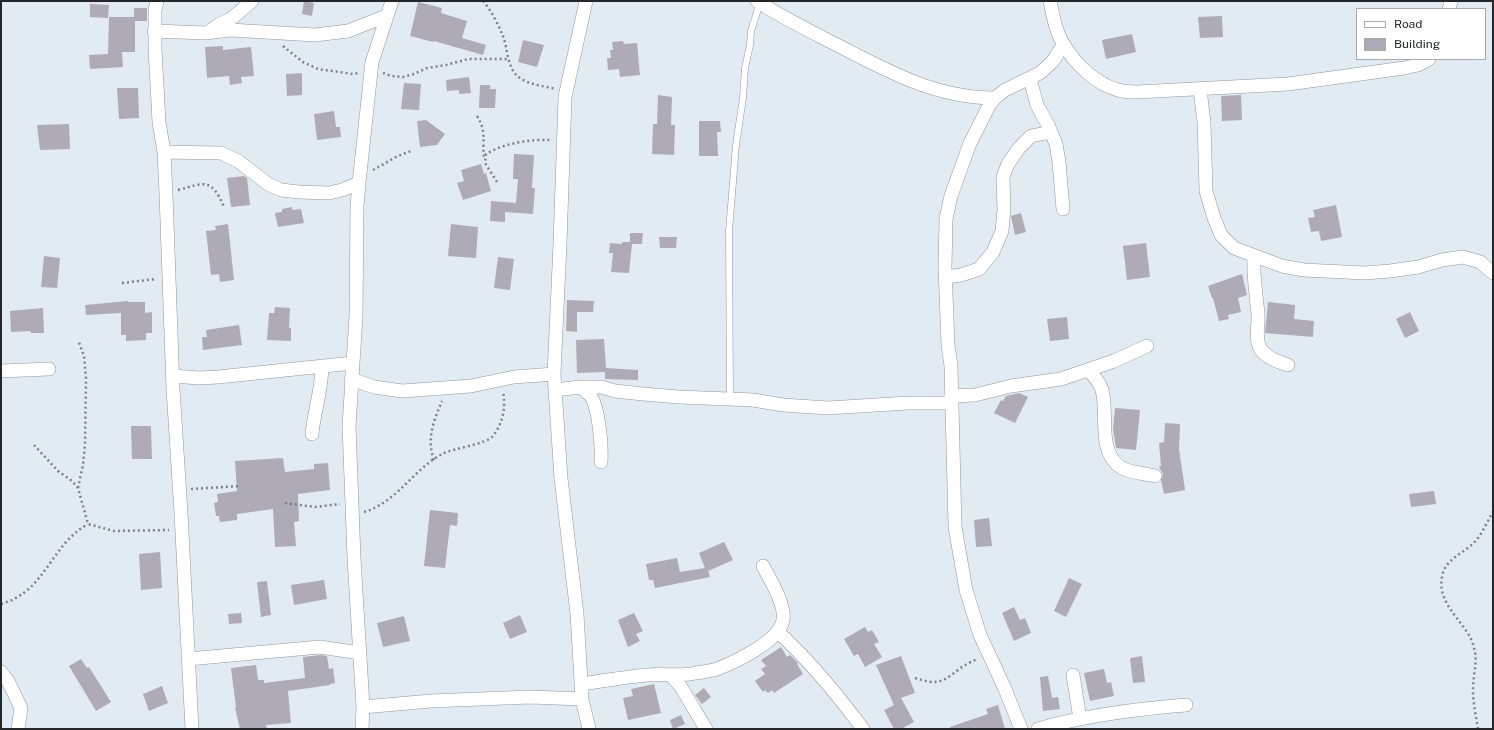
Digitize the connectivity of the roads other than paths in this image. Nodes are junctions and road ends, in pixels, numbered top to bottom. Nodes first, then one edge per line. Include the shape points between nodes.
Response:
1 (157, 1) edge
2 (252, 1) edge
3 (392, 1) edge
4 (586, 1) edge
5 (1050, 1) edge
6 (759, 2) edge
7 (386, 16) junction
8 (154, 31) junction
9 (206, 33) junction
10 (1063, 45) junction
11 (1427, 60) edge
12 (1030, 79) junction
13 (1200, 89) junction
14 (995, 98) junction
15 (1051, 132) junction
16 (164, 152) junction
17 (359, 179) junction
18 (1063, 209) dead end
19 (1254, 257) junction
20 (1493, 273) edge
21 (946, 277) junction
22 (1147, 346) dead end
23 (353, 363) junction
24 (1288, 365) dead end
25 (322, 366) junction
26 (49, 369) dead end
27 (1088, 370) junction
28 (1, 371) edge
29 (554, 374) junction
30 (173, 376) junction
31 (351, 379) junction
32 (580, 387) junction
33 (555, 390) junction
34 (730, 399) junction
35 (951, 400) junction
36 (312, 434) dead end
37 (601, 462) dead end
38 (1154, 476) dead end
39 (763, 566) dead end
40 (778, 632) junction
41 (360, 653) junction
42 (188, 659) junction
43 (1, 672) edge
44 (1073, 674) dead end
45 (670, 675) junction
46 (581, 684) junction
47 (582, 699) junction
48 (1186, 705) dead end
49 (363, 707) junction
50 (1080, 719) junction
51 (18, 729) edge
52 (192, 729) edge
53 (362, 729) edge
54 (589, 729) edge
55 (706, 729) edge
56 (863, 729) edge
57 (1020, 729) edge
58 (1038, 729) edge

1 - 8 street
2 - 9 street via 231,19
3 - 7 street
4 - 29 street via 566,91
5 - 10 street via 1053,19
6 - 14 street via 789,21 916,84 956,95
6 - 34 lane via 745,68 729,231
7 - 9 street via 354,29 315,35 230,30
7 - 17 street via 371,69
8 - 9 street
8 - 16 street via 159,122
10 - 12 street via 1054,61
10 - 13 street via 1084,71 1118,90 1137,92
11 - 13 street via 1404,68 1288,84
12 - 14 street via 1005,90
12 - 15 street via 1037,105
13 - 19 street via 1204,122 1206,191 1214,218 1221,235 1234,248
14 - 21 street via 970,143 951,196 946,219
15 - 18 street via 1059,162
15 - 21 street via 1031,136 1008,164 1003,177 1002,231 993,252 979,268 961,275
16 - 17 street via 221,153 238,161 268,184 281,190 329,193 342,190
16 - 30 street
17 - 23 street
19 - 20 street via 1304,270 1364,273 1418,267 1463,257 1480,262
19 - 24 street via 1260,349 1265,355
21 - 35 street
22 - 27 street
23 - 25 street
23 - 31 street
25 - 30 street via 218,377
25 - 36 street via 321,390
26 - 28 street
27 - 35 street via 1061,379 1011,386
27 - 38 street via 1097,378 1102,388 1106,441 1116,464 1123,469
29 - 31 street via 500,379 471,386 402,391
29 - 33 street
30 - 42 street
31 - 41 street via 348,426
32 - 33 street
32 - 34 street via 601,387 615,391 679,397
32 - 37 street via 590,396 595,411 600,433
33 - 46 street via 561,478 577,614
34 - 35 street via 828,408
35 - 57 street via 955,527 966,590 980,635
39 - 40 street via 782,608 783,620
40 - 45 street via 762,646 716,669 695,674
40 - 56 street via 838,696
41 - 42 street via 320,647
41 - 49 street
42 - 52 street
43 - 51 street via 21,708
44 - 50 street
45 - 46 street via 649,674
45 - 55 street via 681,687
46 - 47 street
47 - 49 street via 530,697
47 - 54 street
48 - 50 street
49 - 53 street
50 - 58 street

